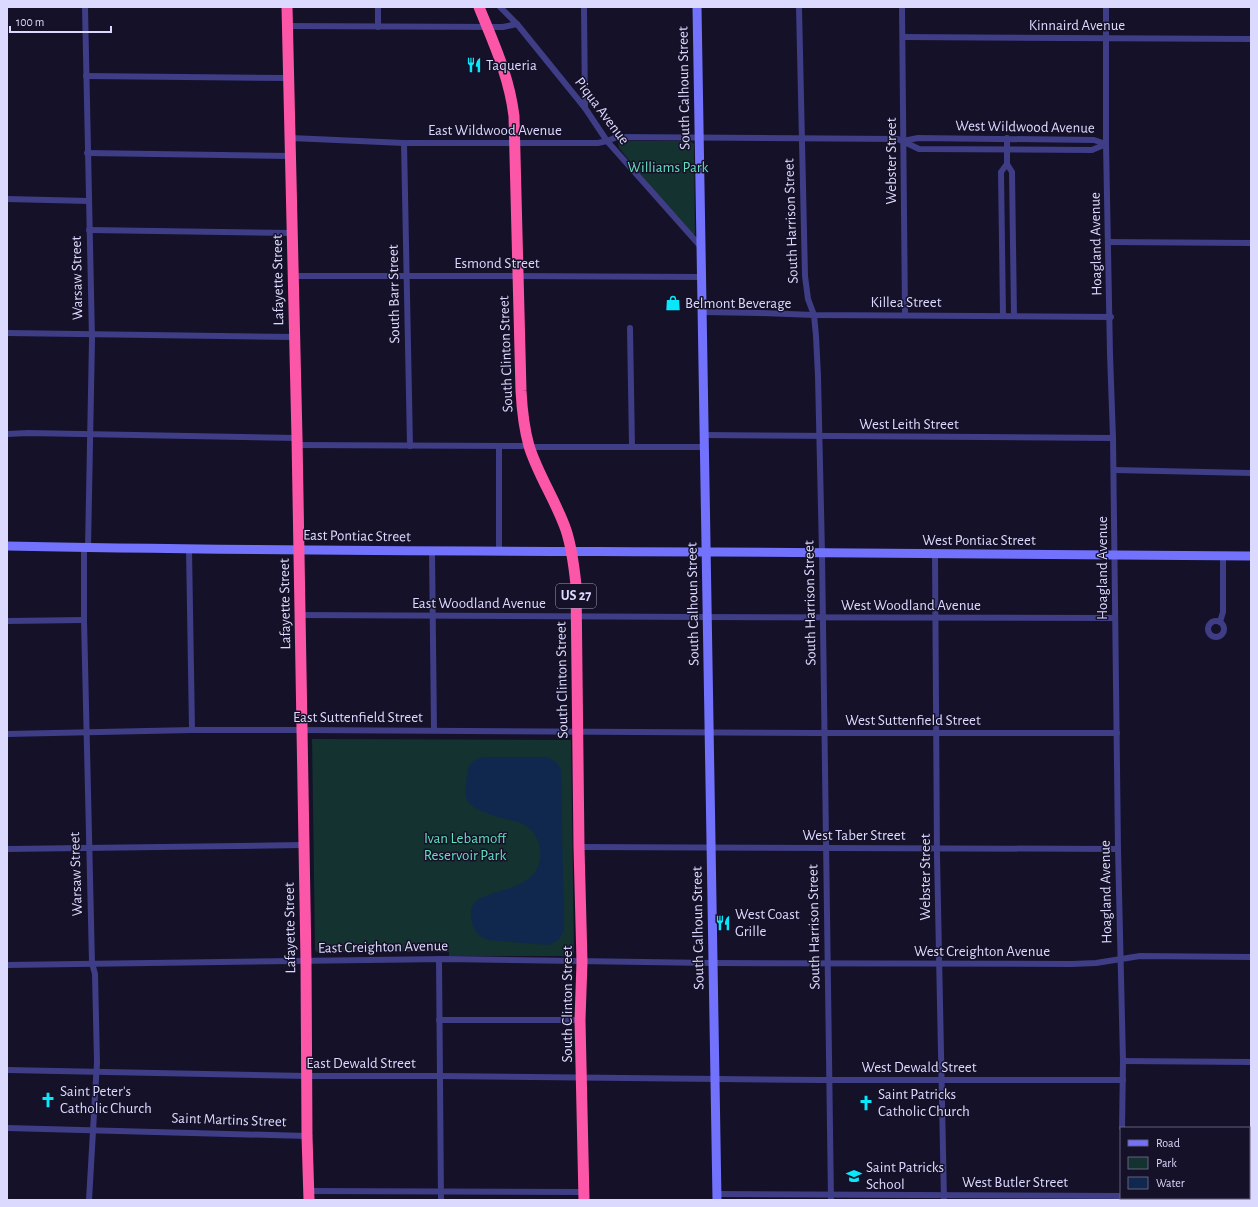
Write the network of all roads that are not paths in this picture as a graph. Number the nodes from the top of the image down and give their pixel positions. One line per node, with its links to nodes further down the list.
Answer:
1 (85, 7): 18 (street, Warsaw Street)
2 (287, 7): 12 (highway, Lafayette Street)
3 (378, 7): 13 (street)
4 (479, 7): 14 (highway, South Clinton Street / US 27)
5 (500, 7): 11 (street, Piqua Avenue)
6 (584, 7): 20 (street)
7 (697, 7): 21 (street, South Calhoun Street)
8 (800, 7): 22 (street, South Harrison Street)
9 (902, 7): 15 (street, Webster Street)
10 (1106, 7): 16 (street, Hoagland Avenue)
11 (517, 24): 14 (street); 20 (street, Piqua Avenue)
12 (288, 26): 13 (street); 19 (highway, Lafayette Street)
13 (378, 26): 14 (street)
14 (487, 27): 28 (highway, South Clinton Street / US 27)
15 (903, 37): 16 (street, Kinnaird Avenue); 26 (street, Webster Street)
16 (1107, 38): 17 (street, Kinnaird Avenue); 29 (street, Hoagland Avenue)
17 (1251, 39)
18 (86, 76): 19 (street); 31 (street, Warsaw Street)
19 (289, 78): 23 (highway, Lafayette Street)
20 (585, 108): 25 (street, Piqua Avenue)
21 (699, 137): 22 (street, West Wildwood Avenue); 25 (street, East Wildwood Avenue); 44 (street, South Calhoun Street)
22 (801, 137): 26 (street, West Wildwood Avenue); 50 (street, South Harrison Street)
23 (291, 138): 27 (street, East Wildwood Avenue); 32 (highway, Lafayette Street)
24 (1007, 138): 26 (street, West Wildwood Avenue); 29 (street, West Wildwood Avenue); 30 (street)
25 (607, 141): 28 (street, East Wildwood Avenue); 44 (street, Piqua Avenue)
26 (903, 141): 30 (street, West Wildwood Avenue); 51 (street, Webster Street)
27 (404, 142): 28 (street, East Wildwood Avenue); 46 (street, South Barr Street)
28 (516, 143): 47 (highway, South Clinton Street / US 27)
29 (1106, 144): 30 (street, West Wildwood Avenue); 42 (street, Hoagland Avenue)
30 (1007, 150): 33 (street)
31 (88, 153): 32 (street); 35 (street, Warsaw Street)
32 (291, 156): 39 (highway, Lafayette Street)
33 (1007, 164): 36 (street); 37 (street)
34 (7, 199): 35 (street)
35 (89, 201): 38 (street, Warsaw Street)
36 (1001, 224): 37 (street); 40 (street)
37 (1012, 224): 41 (street)
38 (89, 230): 39 (street); 57 (street, Warsaw Street)
39 (292, 233): 45 (highway, Lafayette Street)
40 (1002, 242): 41 (street); 52 (street)
41 (1013, 242): 53 (street)
42 (1108, 242): 43 (street); 54 (street, Hoagland Avenue)
43 (1251, 243)
44 (701, 247): 48 (street, South Calhoun Street)
45 (294, 276): 46 (street, Esmond Street); 58 (highway, Lafayette Street)
46 (407, 276): 47 (street, Esmond Street); 65 (street, South Barr Street)
47 (518, 276): 48 (street, Esmond Street); 67 (highway, South Clinton Street / US 27)
48 (701, 277): 49 (street, South Calhoun Street)
49 (702, 312): 50 (street, Killea Street); 61 (street, South Calhoun Street)
50 (814, 315): 51 (street, Killea Street); 62 (street, South Harrison Street)
51 (905, 315): 52 (street, Killea Street)
52 (1003, 315): 53 (street, Killea Street)
53 (1014, 316): 54 (street, Killea Street)
54 (1111, 317): 63 (street, Hoagland Avenue)
55 (630, 328): 68 (street)
56 (7, 333): 57 (street)
57 (92, 334): 58 (street); 60 (street, Warsaw Street)
58 (294, 337): 64 (highway, Lafayette Street)
59 (7, 434): 60 (street)
60 (90, 434): 64 (street); 73 (street, Warsaw Street)
61 (704, 436): 62 (street, West Leith Street); 69 (street, South Calhoun Street)
62 (819, 436): 63 (street, West Leith Street); 80 (street, South Harrison Street)
63 (1113, 438): 70 (street, Hoagland Avenue)
64 (297, 442): 65 (street); 75 (highway, Lafayette Street)
65 (410, 446): 66 (street)
66 (499, 446): 67 (street); 78 (street)
67 (526, 446): 68 (street); 77 (highway, South Clinton Street / US 27)
68 (632, 447): 69 (street)
69 (704, 447): 79 (street, South Calhoun Street)
70 (1114, 470): 71 (street); 82 (street, Hoagland Avenue)
71 (1251, 472)
72 (7, 546): 73 (street, East Pontiac Street)
73 (86, 548): 74 (street, East Pontiac Street); 92 (street, Warsaw Street)
74 (189, 548): 75 (street, East Pontiac Street); 95 (street)
75 (299, 550): 76 (street, East Pontiac Street); 85 (highway, Lafayette Street)
76 (432, 551): 78 (street, East Pontiac Street); 86 (street)
77 (572, 551): 78 (street, East Pontiac Street); 79 (street, East Pontiac Street); 87 (highway, South Clinton Street / US 27)
78 (499, 552)
79 (706, 552): 80 (street, West Pontiac Street); 88 (street, South Calhoun Street)
80 (822, 553): 81 (street, West Pontiac Street); 90 (street, South Harrison Street)
81 (935, 554): 82 (street, West Pontiac Street); 89 (street, Webster Street)
82 (1115, 555): 83 (street, West Pontiac Street); 91 (street, Hoagland Avenue)
83 (1223, 556): 84 (street, West Pontiac Street); 94 (street)
84 (1251, 556)
85 (299, 615): 86 (street, East Woodland Avenue); 96 (highway, Lafayette Street)
86 (433, 616): 87 (street, East Woodland Avenue); 97 (street)
87 (576, 617): 88 (street, East Woodland Avenue); 98 (highway, South Clinton Street / US 27)
88 (707, 617): 90 (street, West Woodland Avenue); 99 (street, South Calhoun Street)
89 (935, 617): 90 (street, West Woodland Avenue); 91 (street, West Woodland Avenue); 100 (street, Webster Street)
90 (822, 618): 102 (street, South Harrison Street)
91 (1115, 618): 103 (street, Hoagland Avenue)
92 (84, 620): 93 (street); 101 (street, Warsaw Street)
93 (7, 621)
94 (1220, 622)
95 (192, 730): 96 (street, East Suttenfield Street); 101 (street, East Suttenfield Street)
96 (302, 730): 97 (street, East Suttenfield Street); 105 (highway, Lafayette Street)
97 (434, 730): 98 (street, East Suttenfield Street)
98 (578, 731): 99 (street, East Suttenfield Street); 106 (highway, South Clinton Street / US 27)
99 (709, 732): 102 (street, West Suttenfield Street); 107 (street, South Calhoun Street)
100 (937, 732): 102 (street, West Suttenfield Street); 103 (street, West Suttenfield Street); 110 (street, Webster Street)
101 (86, 733): 104 (street, East Suttenfield Street); 108 (street, Warsaw Street)
102 (824, 733): 109 (street, South Harrison Street)
103 (1117, 733): 112 (street, Hoagland Avenue)
104 (7, 734)
105 (304, 844): 108 (street); 116 (highway, Lafayette Street)
106 (579, 847): 107 (street, West Taber Street); 117 (highway, South Clinton Street / US 27)
107 (710, 847): 109 (street, West Taber Street); 119 (street, South Calhoun Street)
108 (88, 848): 111 (street); 118 (street, Warsaw Street)
109 (826, 848): 110 (street, West Taber Street); 120 (street, South Harrison Street)
110 (938, 848): 112 (street, West Taber Street); 121 (street, Webster Street)
111 (7, 849)
112 (1118, 849): 115 (street, Hoagland Avenue)
113 (1251, 957): 115 (street, West Creighton Avenue)
114 (439, 959): 116 (street, East Creighton Avenue); 117 (street, East Creighton Avenue); 123 (street)
115 (1120, 960): 121 (street, West Creighton Avenue); 125 (street, Hoagland Avenue)
116 (306, 962): 118 (street, East Creighton Avenue); 129 (highway, Lafayette Street)
117 (582, 962): 119 (street, East Creighton Avenue); 124 (highway, South Clinton Street / US 27)
118 (92, 963): 122 (street, East Creighton Avenue); 128 (street, Warsaw Street)
119 (712, 963): 120 (street, West Creighton Avenue); 132 (street, South Calhoun Street)
120 (828, 963): 121 (street, West Creighton Avenue); 133 (street, South Harrison Street)
121 (939, 964): 134 (street, Webster Street)
122 (7, 965)
123 (439, 1020): 124 (street); 130 (street)
124 (580, 1020): 131 (highway, South Clinton Street / US 27)
125 (1123, 1061): 126 (street); 135 (street, Hoagland Avenue)
126 (1251, 1062)
127 (7, 1070): 128 (street, East Dewald Street)
128 (96, 1072): 129 (street, East Dewald Street); 138 (street, Warsaw Street)
129 (308, 1076): 130 (street, East Dewald Street); 139 (highway, Lafayette Street)
130 (440, 1076): 131 (street, East Dewald Street); 140 (street)
131 (582, 1078): 132 (street, East Dewald Street); 142 (highway, South Clinton Street / US 27)
132 (715, 1079): 133 (street, West Dewald Street); 143 (street, South Calhoun Street)
133 (829, 1080): 134 (street, West Dewald Street); 144 (street, South Harrison Street)
134 (941, 1080): 135 (street, West Dewald Street); 145 (street, Webster Street)
135 (1123, 1080): 136 (street, Hoagland Avenue)
136 (1122, 1127)
137 (7, 1128): 138 (street, Saint Martins Street)
138 (93, 1130): 139 (street, Saint Martins Street); 147 (street, Warsaw Street)
139 (307, 1136): 141 (highway, Lafayette Street)
140 (441, 1192): 141 (street); 142 (street); 148 (street)
141 (309, 1196)
142 (584, 1196)
143 (717, 1197): 144 (street, West Butler Street)
144 (831, 1197): 145 (street, West Butler Street)
145 (944, 1197): 146 (street, West Butler Street)
146 (1120, 1198)
147 (89, 1200)
148 (441, 1200)

